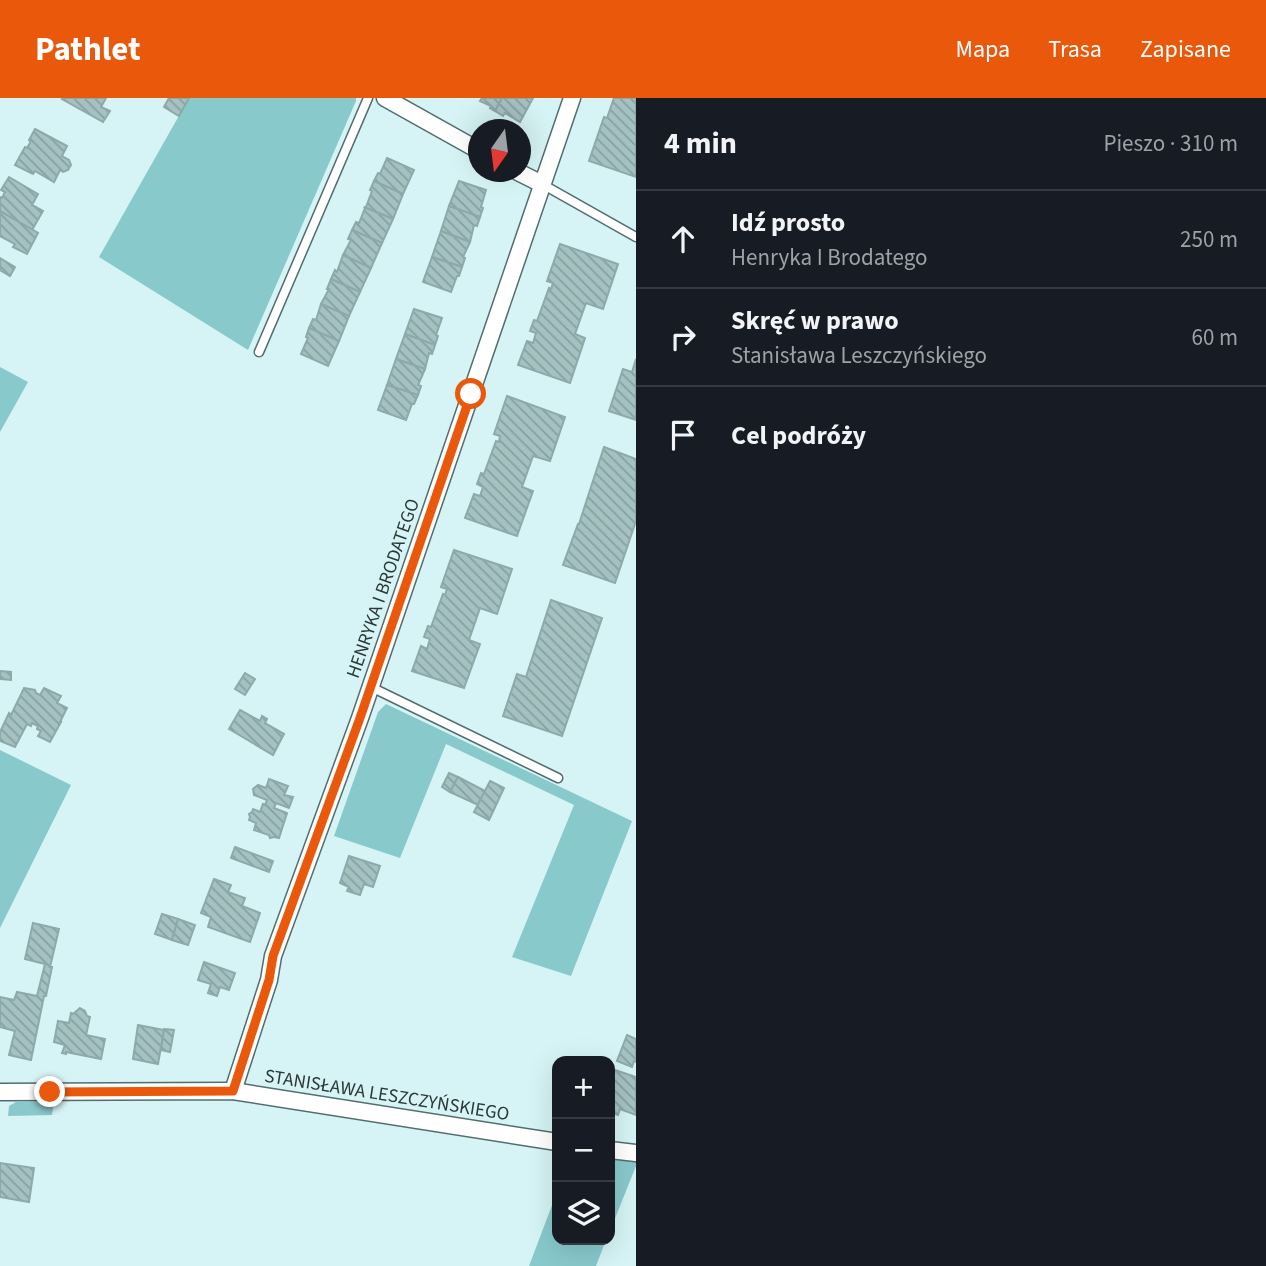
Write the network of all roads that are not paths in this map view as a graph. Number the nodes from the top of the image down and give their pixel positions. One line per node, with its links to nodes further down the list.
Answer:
1 (368, 98): 8 (lane)
2 (384, 98): 4 (street)
3 (572, 98): 6 (street, HENRYKA I BRODATEGO)
4 (468, 144)
5 (531, 178): 6 (street)
6 (542, 184): 7 (lane); 9 (street, HENRYKA I BRODATEGO)
7 (636, 237)
8 (259, 352)
9 (371, 687): 10 (lane); 11 (street, HENRYKA I BRODATEGO)
10 (558, 778)
11 (233, 1091): 12 (street, STANISŁAWA LESZCZYŃSKIEGO); 13 (street, STANISŁAWA LESZCZYŃSKIEGO)
12 (0, 1092)
13 (552, 1141)
14 (615, 1151): 15 (street)
15 (636, 1153)

